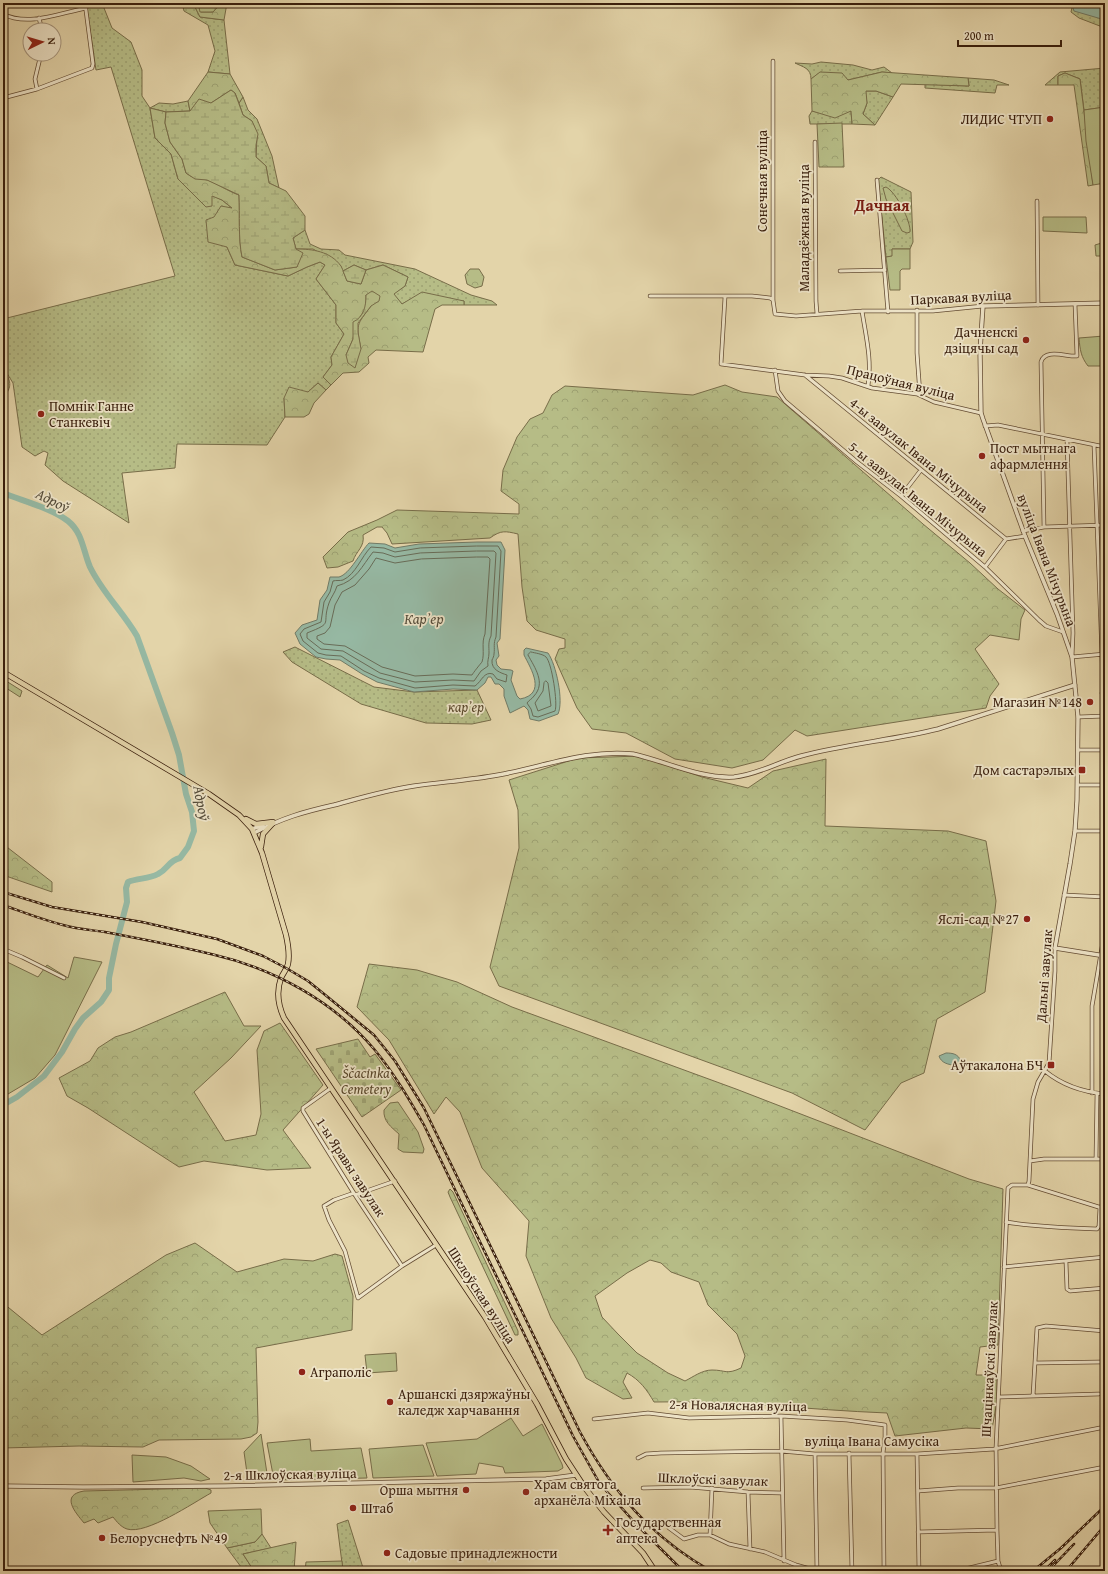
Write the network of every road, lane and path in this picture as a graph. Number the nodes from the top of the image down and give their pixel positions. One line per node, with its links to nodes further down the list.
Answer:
1 (6, 3): 4 (street)
2 (85, 3): 3 (street)
3 (86, 8): 6 (street); 10 (street)
4 (3, 11)
5 (3, 14): 6 (street)
6 (39, 18): 7 (street)
7 (40, 22)
8 (773, 61): 19 (street, Сонечная вуліца)
9 (39, 62): 10 (street)
10 (37, 89): 11 (street)
11 (3, 98)
12 (815, 142): 27 (street, Маладзёжная вуліца)
13 (877, 180): 15 (street)
14 (1037, 201): 22 (street)
15 (885, 270): 16 (street); 26 (street)
16 (840, 271)
17 (650, 296): 18 (street)
18 (725, 297): 19 (street); 28 (street, Працоўная вуліца)
19 (773, 300): 27 (street, Паркавая вуліца)
20 (1105, 303): 21 (street, Паркавая вуліца)
21 (1075, 304): 22 (street, Паркавая вуліца); 36 (street)
22 (1038, 305): 23 (street, Паркавая вуліца)
23 (983, 306): 24 (street, Паркавая вуліца); 34 (street, вуліца Івана Мічурына)
24 (917, 310): 26 (street, Паркавая вуліца); 33 (street)
25 (862, 311): 26 (street, Паркавая вуліца); 27 (street, Паркавая вуліца); 32 (street)
26 (888, 312)
27 (817, 314)
28 (775, 370): 29 (street, Працоўная вуліца); 41 (street, 5-ы завулак Івана Мічурына)
29 (805, 375): 30 (street, Працоўная вуліца); 31 (street, 4-ы завулак Івана Мічурына)
30 (814, 375): 31 (street); 32 (street, Працоўная вуліца)
31 (811, 381): 40 (street, 4-ы завулак Івана Мічурына)
32 (868, 386): 33 (street, Працоўная вуліца)
33 (920, 395): 34 (street, Працоўная вуліца)
34 (981, 413): 35 (street, вуліца Івана Мічурына)
35 (985, 426): 36 (street); 46 (street, вуліца Івана Мічурына)
36 (1042, 434): 37 (street); 45 (street)
37 (1067, 440): 38 (street); 44 (street)
38 (1094, 445): 39 (street); 42 (street)
39 (1105, 447)
40 (921, 470): 41 (street); 47 (street, 4-ы завулак Івана Мічурына)
41 (901, 496): 48 (street, 5-ы завулак Івана Мічурына)
42 (1096, 525): 43 (street); 44 (street); 50 (street)
43 (1105, 525)
44 (1070, 526): 45 (street); 51 (street)
45 (1044, 527): 46 (street)
46 (1024, 534): 47 (street); 49 (street, вуліца Івана Мічурына)
47 (1006, 539): 48 (street)
48 (984, 567): 49 (street, 5-ы завулак Івана Мічурына)
49 (1064, 632): 51 (street, вуліца Івана Мічурына)
50 (1104, 654): 51 (street); 54 (street)
51 (1072, 657): 53 (street, вуліца Івана Мічурына)
52 (3, 672): 61 (main road)
53 (1075, 685): 56 (street, вуліца Івана Мічурына); 62 (street)
54 (1102, 693)
55 (1105, 716): 56 (street)
56 (1078, 717): 57 (street, Дальні завулак)
57 (1078, 750): 58 (street); 59 (street, Дальні завулак)
58 (1105, 750)
59 (1078, 785): 60 (street); 65 (street, Дальні завулак)
60 (1105, 785)
61 (239, 815): 62 (main road); 64 (main road)
62 (270, 823): 64 (street); 66 (main road)
63 (1105, 830): 65 (street)
64 (253, 831): 66 (main road, Шклоўская вуліца)
65 (1075, 831): 67 (street, Дальні завулак)
66 (262, 853): 76 (main road, Шклоўская вуліца)
67 (1064, 894): 68 (street); 70 (street, Дальні завулак)
68 (1105, 897)
69 (1105, 930): 72 (street)
70 (1055, 948): 72 (street); 75 (street, Дальні завулак)
71 (3, 949): 74 (street)
72 (1100, 955): 73 (street); 77 (street)
73 (1105, 956)
74 (64, 978)
75 (1045, 1071): 77 (street); 82 (street, Дальні завулак)
76 (331, 1088): 83 (main road, Шклоўская вуліца); 85 (street, 1-ы Яравы завулак)
77 (1092, 1092): 78 (street)
78 (1097, 1094): 79 (street); 80 (street)
79 (1105, 1094)
80 (1096, 1158): 81 (street); 82 (street)
81 (1105, 1159)
82 (1030, 1161): 84 (street, Дальні завулак)
83 (395, 1181): 85 (street); 89 (main road, Шклоўская вуліца)
84 (1028, 1185): 86 (street); 88 (street, Шчацінкаўскі завулак)
85 (355, 1194): 92 (street, 1-ы Яравы завулак); 92 (street)
86 (1100, 1207): 87 (street); 88 (street)
87 (1105, 1209)
88 (1006, 1222): 93 (street, Шчацінкаўскі завулак)
89 (436, 1245): 92 (street); 112 (main road, Шклоўская вуліца)
90 (1105, 1257): 91 (street)
91 (1066, 1262): 93 (street); 94 (street)
92 (402, 1266)
93 (1004, 1267): 100 (street, Шчацінкаўскі завулак)
94 (1105, 1288)
95 (1105, 1331): 97 (street)
96 (1100, 1362): 97 (street)
97 (1035, 1363): 99 (street)
98 (1099, 1394): 99 (street)
99 (1033, 1396): 100 (street)
100 (999, 1397): 104 (street, Шчацінкаўскі завулак)
101 (781, 1416): 102 (street, 2-я Новалясная вуліца); 105 (street); 107 (street, 2-я Новалясная вуліца)
102 (594, 1419)
103 (1105, 1427): 104 (street, вуліца Івана Самусіка)
104 (996, 1448): 109 (street, вуліца Івана Самусіка); 116 (street, Шчацінкаўскі завулак)
105 (781, 1451): 108 (street, вуліца Івана Самусіка); 110 (street, вуліца Івана Самусіка); 119 (street)
106 (849, 1453): 107 (street, вуліца Івана Самусіка); 108 (street, вуліца Івана Самусіка); 129 (street)
107 (882, 1453): 109 (street, вуліца Івана Самусіка); 130 (street)
108 (815, 1454): 128 (street)
109 (917, 1454): 117 (street)
110 (638, 1458)
111 (1105, 1467): 116 (street)
112 (576, 1475): 113 (street, 2-я Шклоўская вуліца); 127 (main road, Шклоўская вуліца)
113 (3, 1486)
114 (643, 1488): 115 (street, Шклоўскі завулак)
115 (712, 1488): 118 (street, Шклоўскі завулак); 123 (street)
116 (996, 1488): 117 (street); 121 (street, Шчацінкаўскі завулак)
117 (918, 1491): 122 (street)
118 (748, 1492): 119 (street, Шклоўскі завулак); 124 (street)
119 (782, 1493): 125 (street)
120 (670, 1528): 123 (street)
121 (997, 1530): 122 (street); 126 (street, Шчацінкаўскі завулак)
122 (918, 1532): 131 (street)
123 (710, 1536): 124 (street)
124 (750, 1549): 125 (street)
125 (784, 1561): 128 (street)
126 (998, 1561): 132 (street); 133 (street, Шчацінкаўскі завулак)
127 (655, 1571)
128 (817, 1571)
129 (852, 1571)
130 (884, 1571)
131 (919, 1571)
132 (957, 1571)
133 (1001, 1571)

